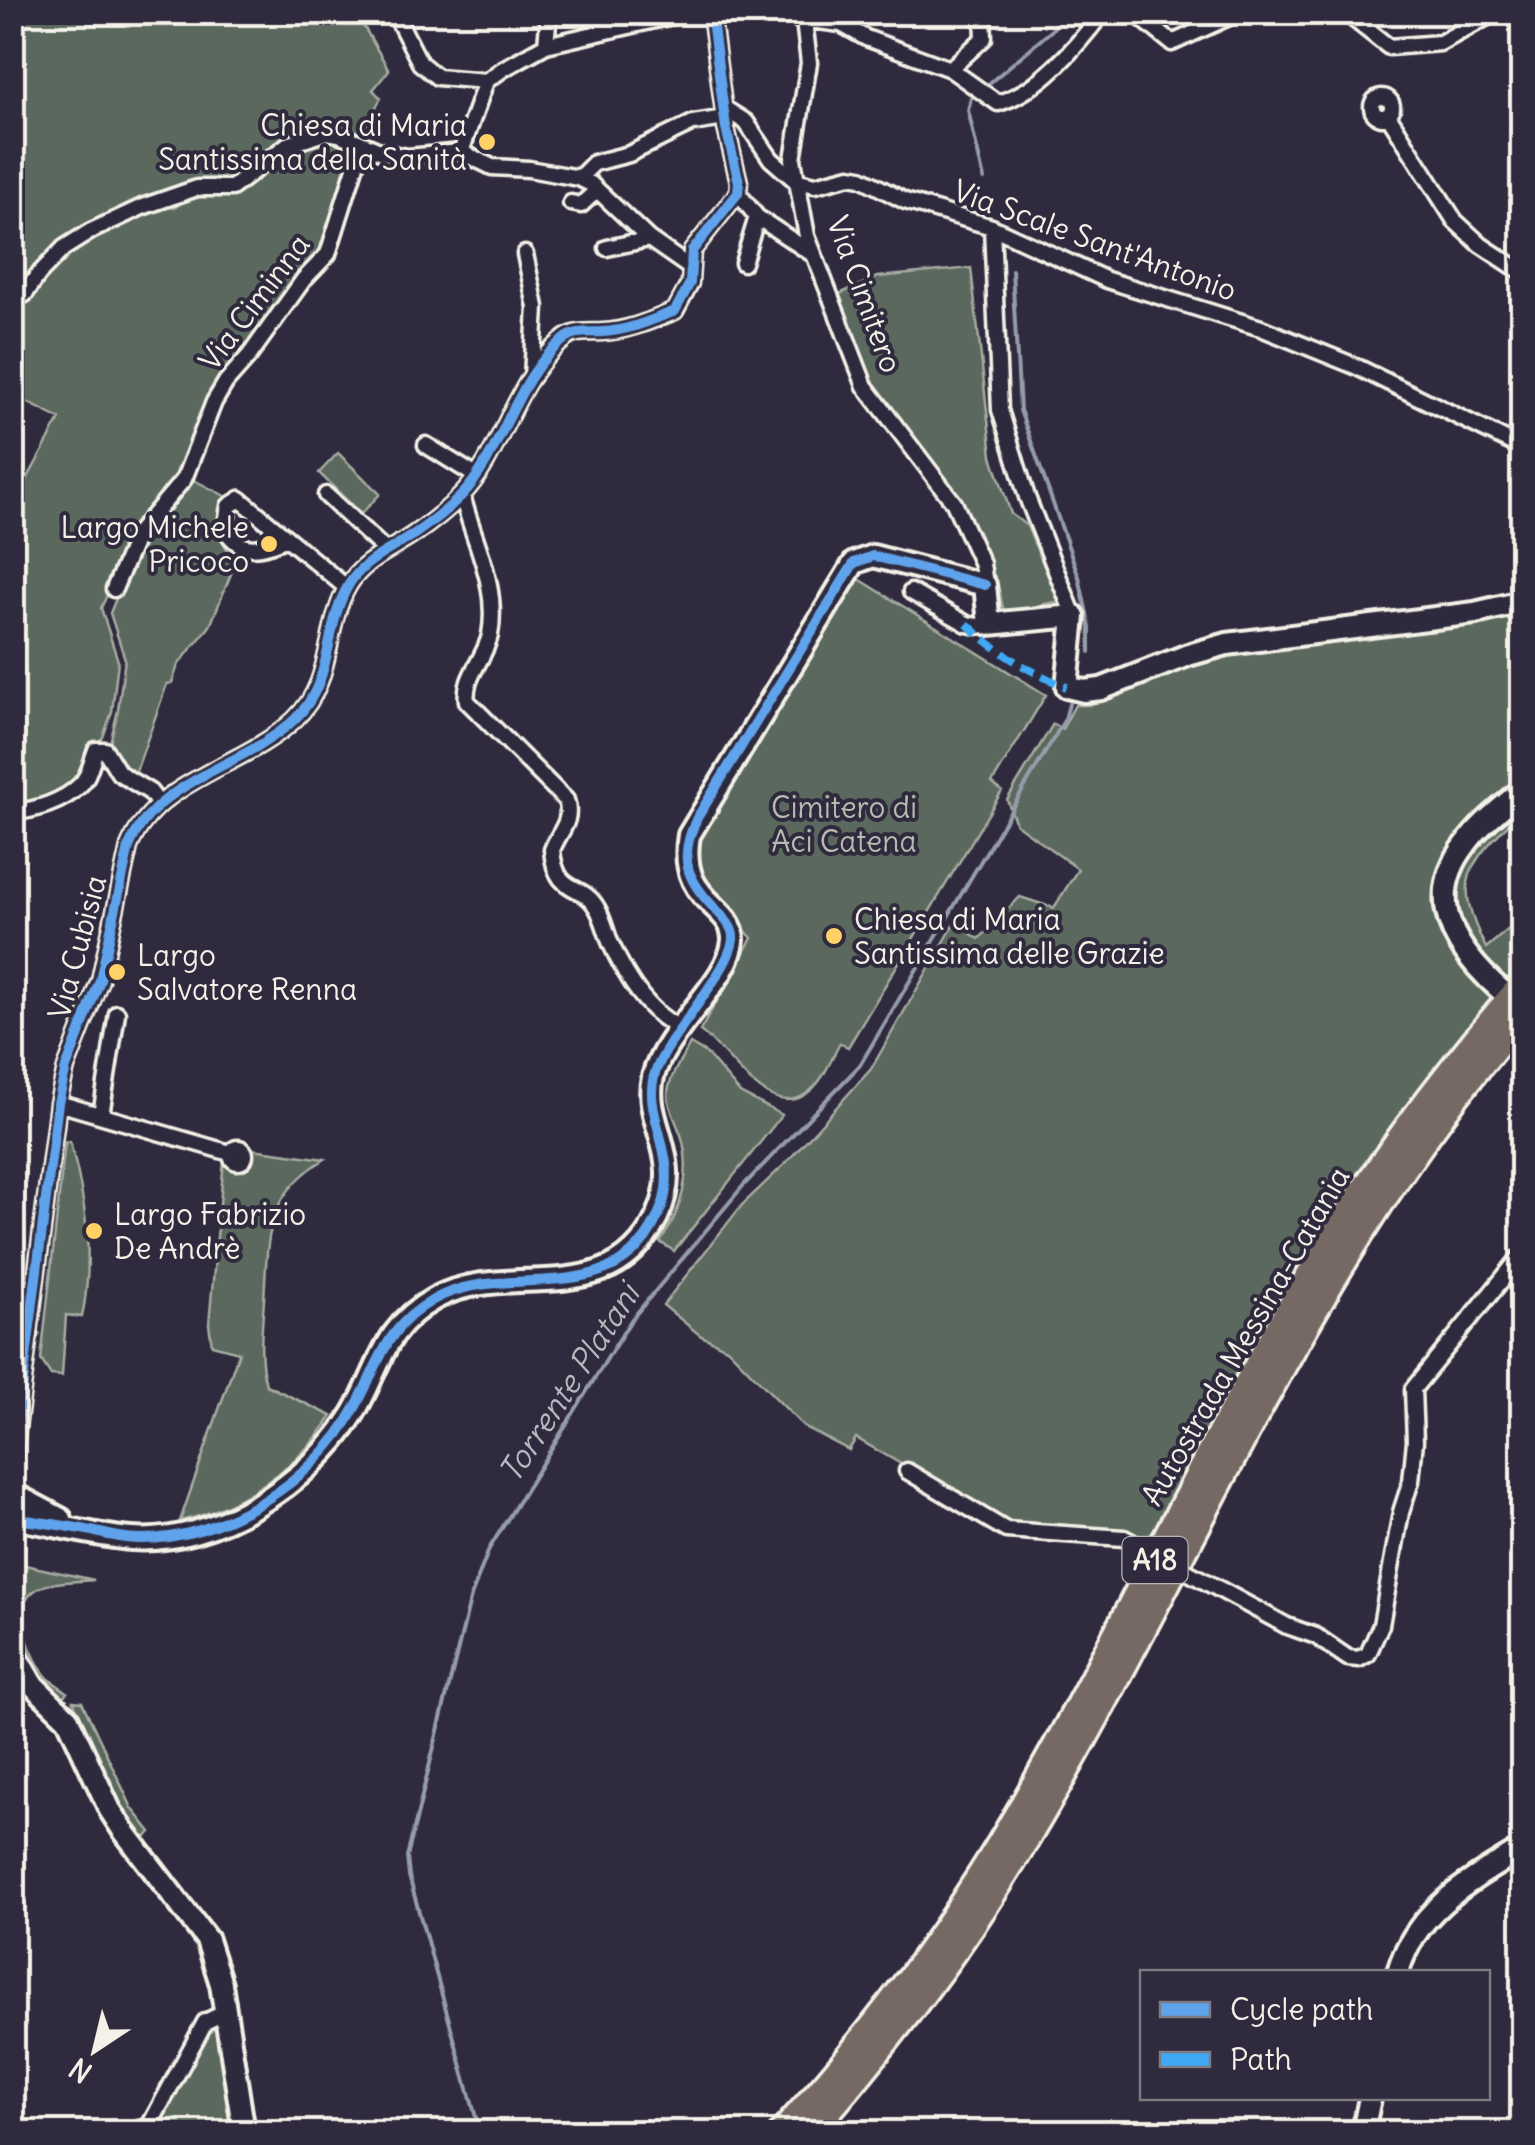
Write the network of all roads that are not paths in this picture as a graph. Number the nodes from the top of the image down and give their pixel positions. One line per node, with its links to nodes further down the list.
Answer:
1 (394, 12): 15 (street)
2 (549, 12): 13 (street)
3 (690, 12): 13 (street)
4 (710, 12): 16 (street)
5 (750, 12): 12 (street)
6 (984, 12): 14 (street)
7 (1103, 12): 14 (street)
8 (1134, 12): 9 (street)
9 (1240, 12)
10 (1345, 12): 11 (street)
11 (1496, 12)
12 (803, 16): 14 (street); 21 (street, Via Cimitero)
13 (546, 46): 15 (street)
14 (950, 70)
15 (486, 81): 19 (street)
16 (724, 113): 20 (street); 21 (street); 23 (street)
17 (1388, 116): 33 (street)
18 (366, 146): 19 (street); 34 (street); 45 (street, Via Ciminna)
19 (461, 152): 20 (street)
20 (579, 178): 22 (street)
21 (795, 180): 26 (street, Via Scale Sant'Antonio); 30 (street, Via Cimitero)
22 (597, 190): 24 (street); 27 (street)
23 (738, 193): 25 (street); 32 (street)
24 (571, 203)
25 (757, 217): 30 (street); 31 (street)
26 (992, 227): 37 (street, Via Scale Sant'Antonio); 48 (street)
27 (649, 239): 28 (street); 32 (street)
28 (607, 248)
29 (526, 254): 35 (street)
30 (815, 256): 43 (street, Via Cimitero)
31 (743, 263)
32 (690, 268): 35 (street)
33 (1522, 272)
34 (12, 301)
35 (532, 378): 38 (street)
36 (426, 445): 38 (street)
37 (1522, 448)
38 (476, 476): 40 (street)
39 (326, 495): 42 (street)
40 (462, 495): 42 (street); 56 (street)
41 (287, 538): 44 (street)
42 (386, 552): 44 (street)
43 (985, 584): 49 (street, Via Cimitero); 56 (street)
44 (346, 588): 51 (street)
45 (114, 589)
46 (911, 592): 49 (street)
47 (1522, 602): 48 (street)
48 (1074, 616): 49 (street)
49 (989, 624)
50 (1522, 790): 53 (street)
51 (160, 804): 52 (street); 57 (street, Via Cubisia)
52 (12, 812)
53 (1512, 988): 75 (highway, Autostrada Messina-Catania / A18)
54 (117, 1013): 58 (street)
55 (1522, 1014): 76 (highway, Autostrada Messina-Catania / A18)
56 (678, 1027): 67 (street)
57 (58, 1103): 58 (street); 62 (street, Via Cubisia)
58 (101, 1115): 59 (street)
59 (230, 1152)
60 (1522, 1255): 64 (street, bridge)
61 (12, 1324): 62 (street)
62 (30, 1334): 63 (street, Via Cubisia)
63 (12, 1469)
64 (907, 1471)
65 (12, 1493): 67 (street)
66 (12, 1518): 67 (street)
67 (86, 1530)
68 (15, 1664): 71 (street)
69 (1522, 1849): 70 (street)
70 (1399, 1970)
71 (226, 2012): 73 (street); 74 (street)
72 (1370, 2100): 77 (street)
73 (146, 2132)
74 (244, 2132)
75 (782, 2132)
76 (810, 2132)
77 (1363, 2132)

